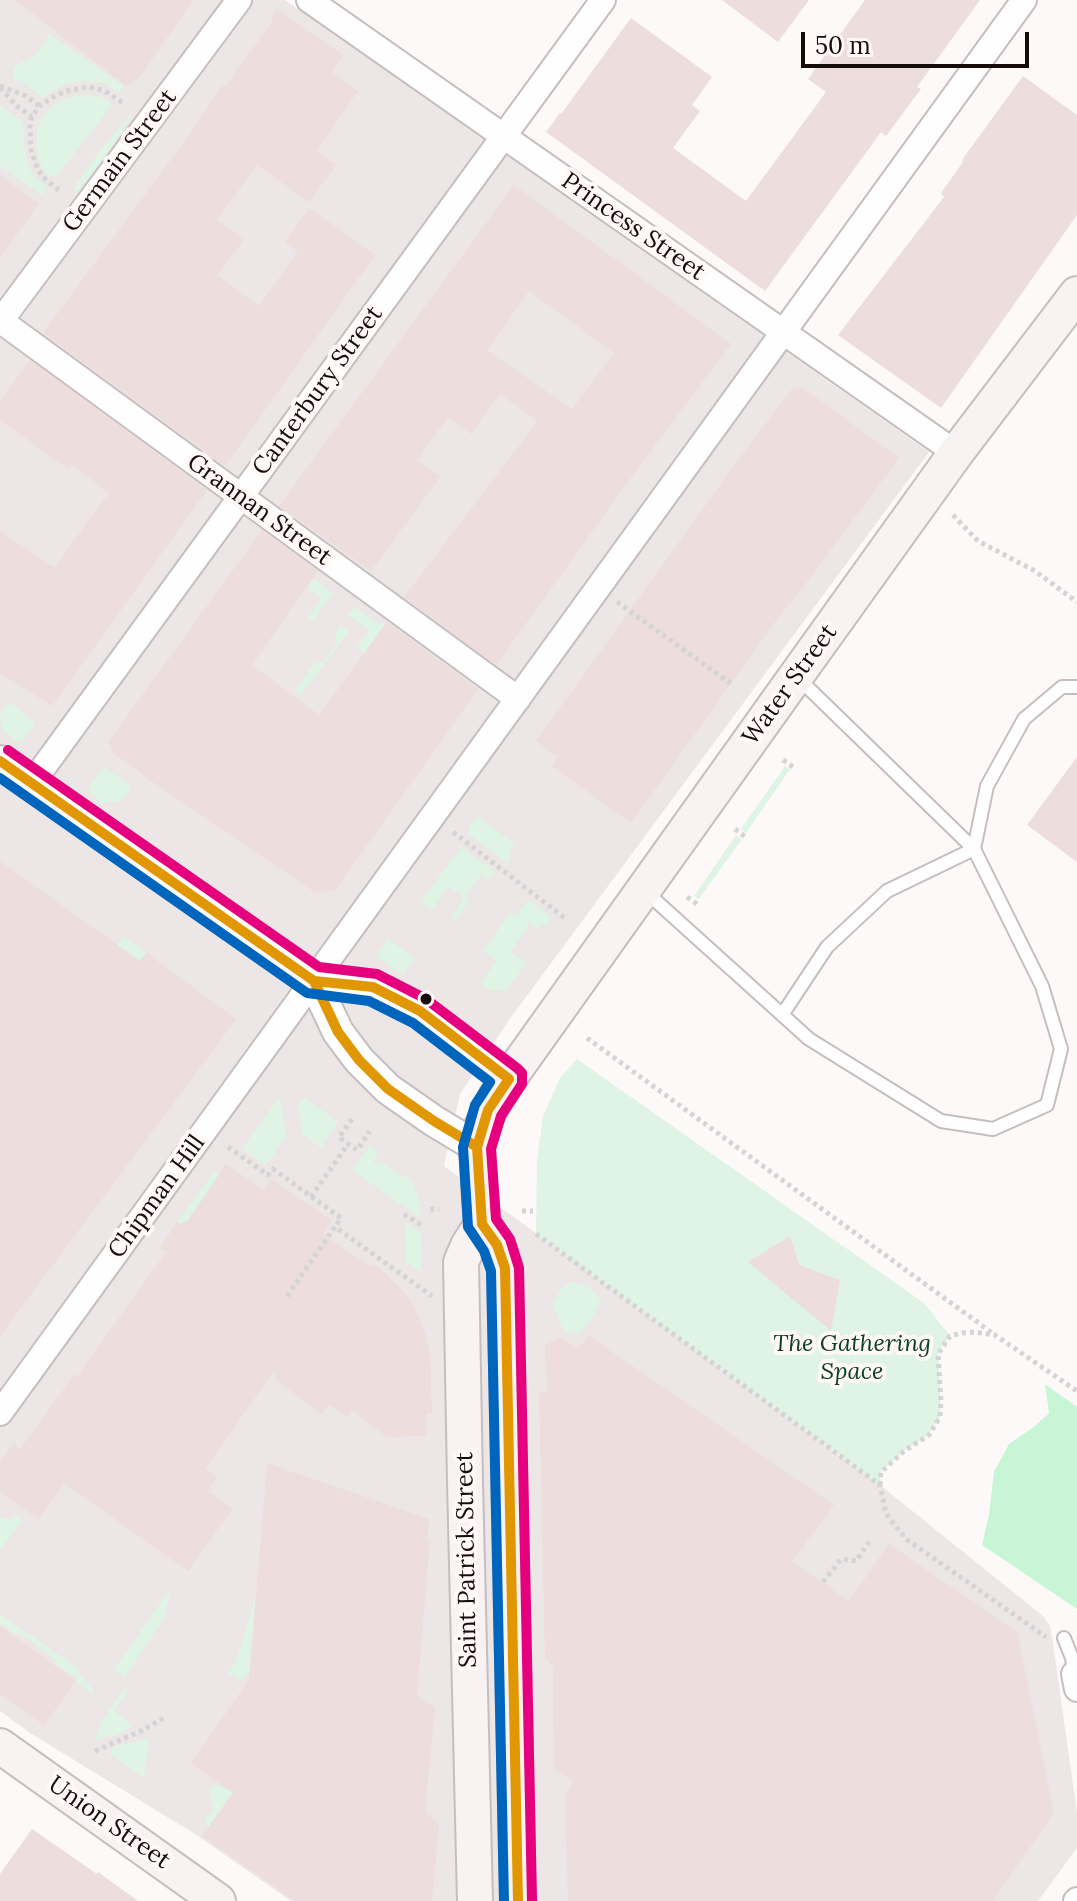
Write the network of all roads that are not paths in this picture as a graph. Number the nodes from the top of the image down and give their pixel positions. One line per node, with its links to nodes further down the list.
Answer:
1 (239, 0): 7 (street, Germain Street)
2 (309, 0): 5 (street, Princess Street)
3 (603, 0): 5 (street, Canterbury Street)
4 (1024, 0): 8 (street, Chipman Hill)
5 (503, 137): 8 (street, Princess Street); 10 (street, Canterbury Street)
6 (1077, 294): 9 (main road, Water Street)
7 (0, 321): 10 (street, Grannan Street)
8 (783, 332): 9 (street, Princess Street); 13 (street, Chipman Hill)
9 (956, 453): 11 (main road, Water Street)
10 (241, 497): 13 (street, Grannan Street); 15 (street, Canterbury Street)
11 (796, 676): 16 (lane); 17 (main road, Water Street)
12 (1077, 687): 16 (lane)
13 (518, 699): 18 (street, Chipman Hill)
14 (0, 761): 15 (street)
15 (32, 783): 18 (street)
16 (974, 849): 19 (lane); 19 (lane)
17 (644, 890): 19 (lane); 20 (main road, Water Street)
18 (314, 981): 20 (street); 21 (street); 23 (street, Chipman Hill)
19 (782, 1015)
20 (509, 1079): 21 (main road, Water Street)
21 (477, 1147): 22 (main road, Saint Patrick Street)
22 (482, 1224): 28 (main road, Saint Patrick Street); 29 (main road, Saint Patrick Street)
23 (0, 1413)
24 (1064, 1638): 25 (lane)
25 (1076, 1682)
26 (0, 1746): 27 (main road, Union Street)
27 (218, 1901)
28 (475, 1901)
29 (518, 1901)

